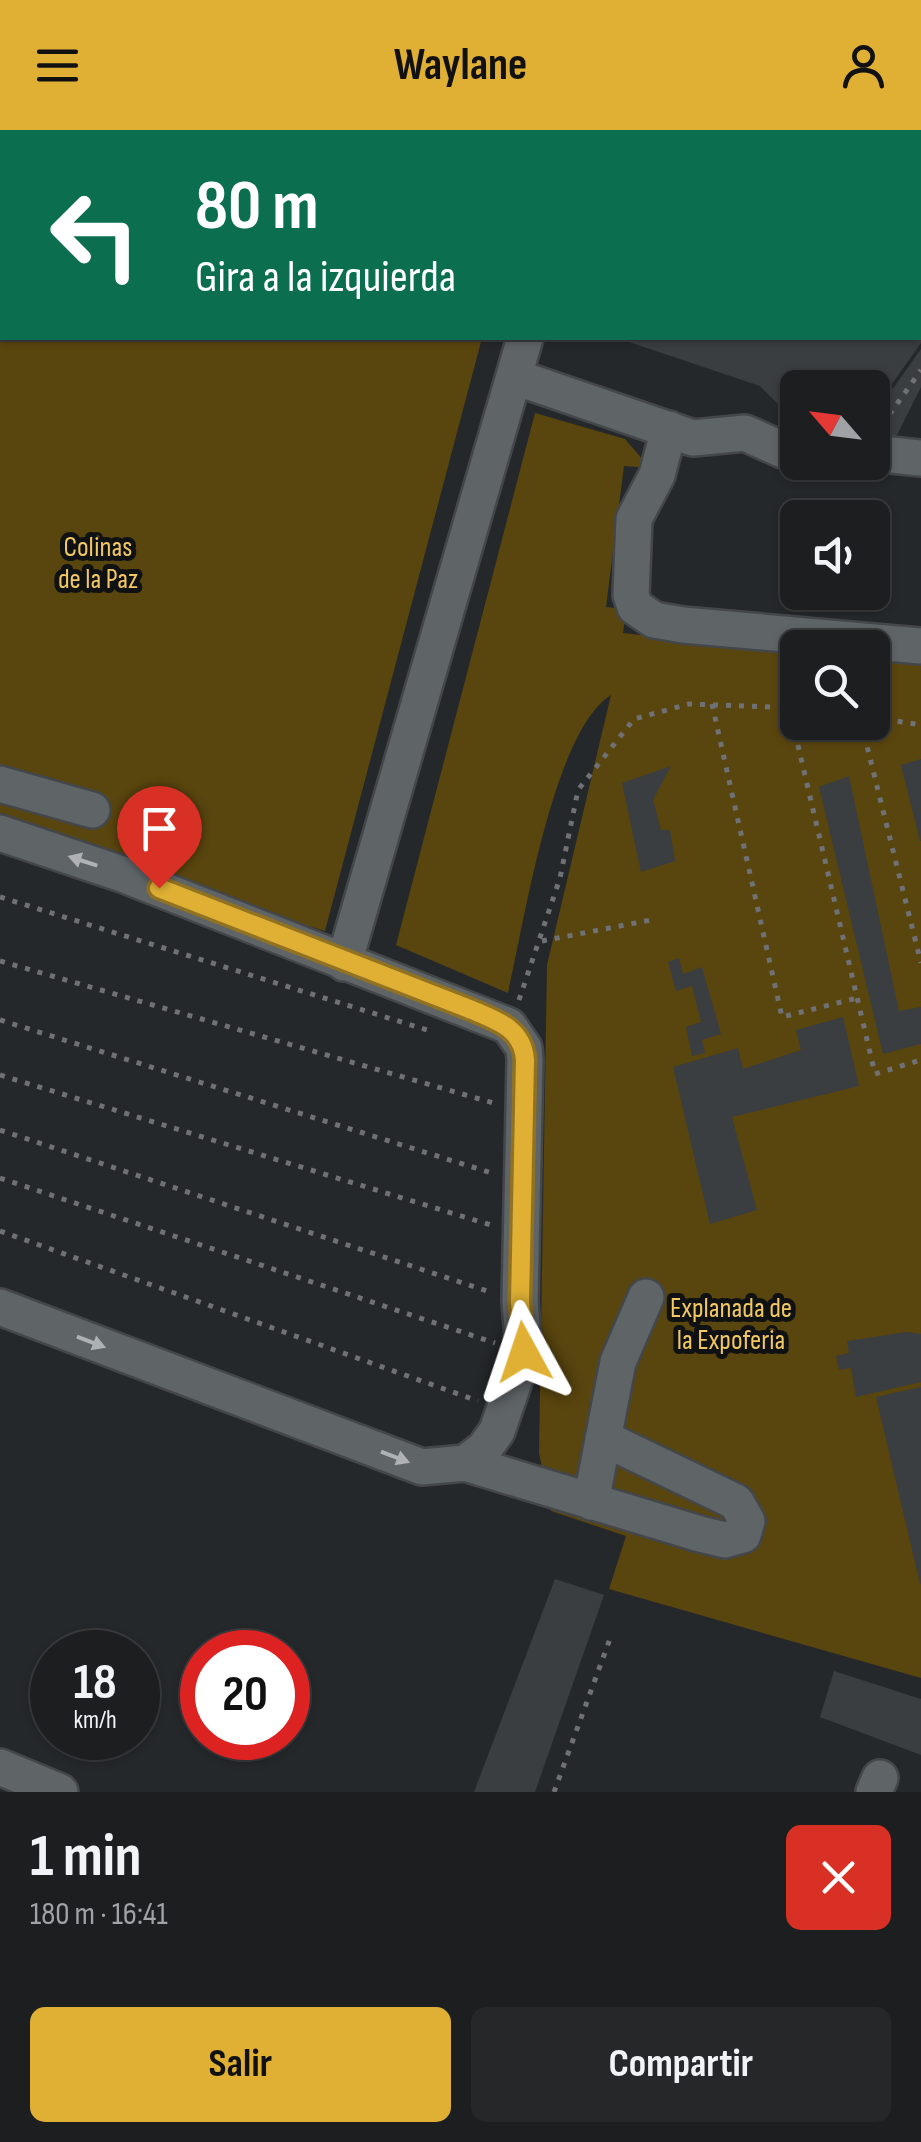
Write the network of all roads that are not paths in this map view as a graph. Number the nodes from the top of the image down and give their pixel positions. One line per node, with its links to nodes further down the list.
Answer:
1 (525, 340): 2 (street)
2 (515, 377): 3 (street); 11 (street)
3 (669, 429): 5 (street); 7 (street)
4 (890, 448): 6 (street)
5 (780, 449)
6 (921, 458)
7 (921, 646)
8 (0, 784): 9 (street)
9 (92, 810)
10 (0, 833): 11 (street, one-way to 10)
11 (344, 963): 15 (street)
12 (646, 1296): 14 (street)
13 (0, 1308): 15 (street, one-way to 15)
14 (603, 1438): 16 (street); 16 (street)
15 (465, 1463): 16 (street)
16 (591, 1502)
17 (0, 1767): 18 (street)
18 (60, 1792)

